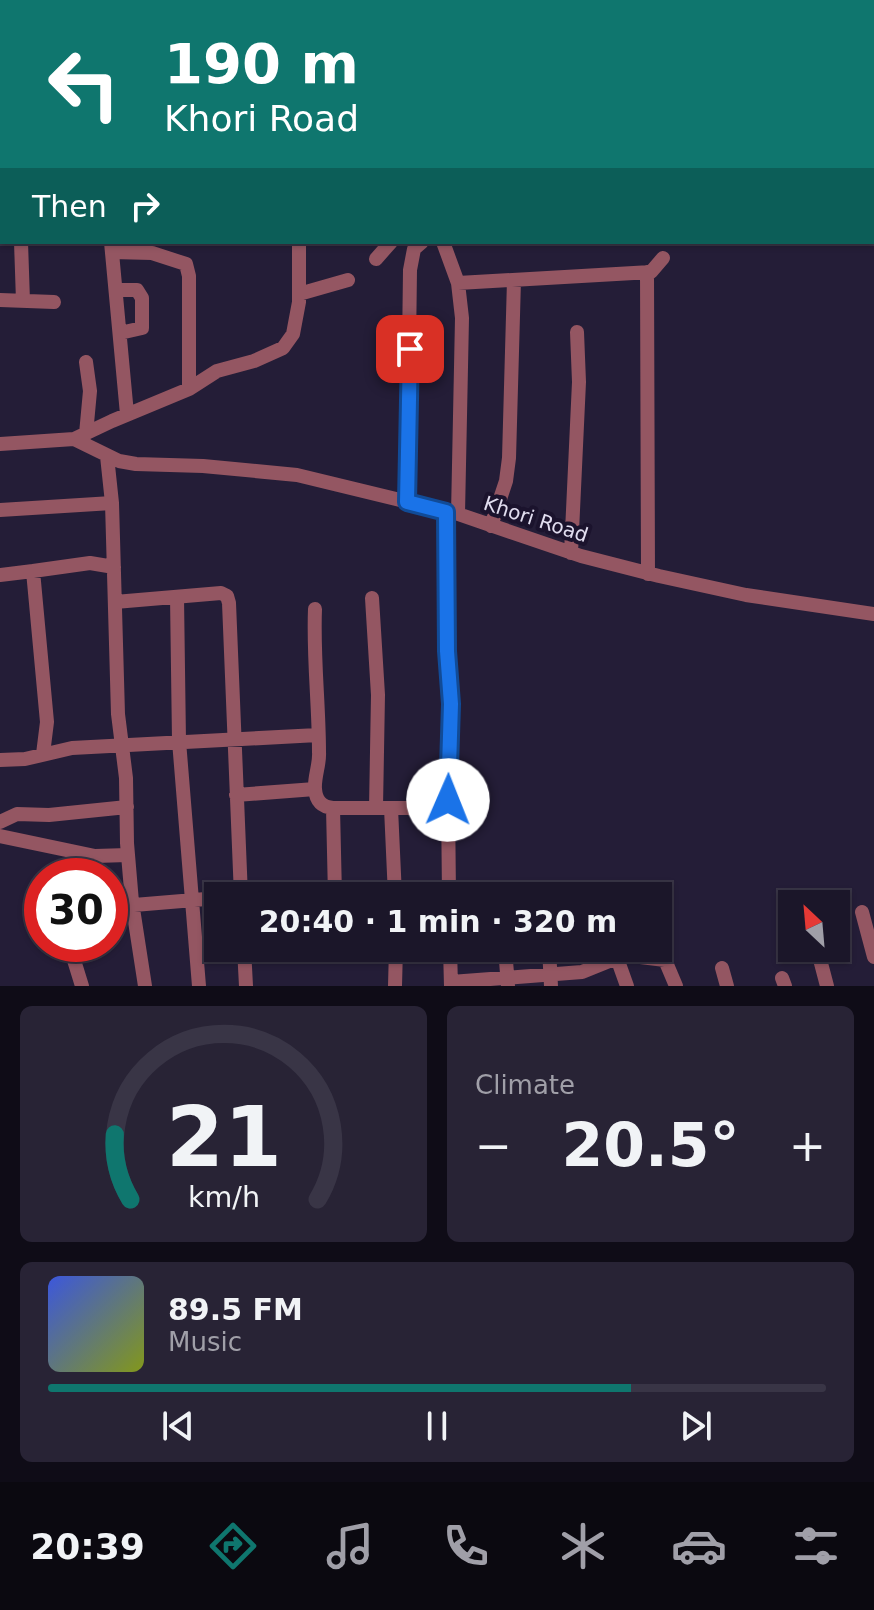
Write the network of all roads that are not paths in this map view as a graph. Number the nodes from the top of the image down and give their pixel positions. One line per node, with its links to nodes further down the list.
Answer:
1 (21, 244): 16 (street)
2 (299, 244): 14 (street)
3 (389, 244): 8 (street)
4 (420, 244): 26 (street)
5 (444, 244): 12 (street)
6 (112, 247): 13 (street); 21 (street)
7 (663, 258): 9 (street)
8 (376, 259)
9 (647, 272): 11 (street); 34 (street)
10 (348, 280): 14 (street)
11 (514, 280): 12 (street); 30 (street)
12 (458, 283): 29 (street)
13 (116, 290): 19 (street); 19 (street)
14 (299, 294): 21 (street)
15 (0, 300): 16 (street)
16 (23, 301): 17 (street)
17 (54, 302)
18 (577, 332): 31 (street)
19 (120, 333): 22 (street)
20 (86, 362): 23 (street)
21 (189, 389): 22 (street)
22 (127, 414): 23 (street)
23 (80, 436): 24 (street); 25 (street, Khori Road)
24 (0, 444)
25 (107, 456): 26 (street, Khori Road); 27 (street)
26 (407, 502): 29 (street, Khori Road)
27 (112, 503): 28 (street); 32 (street)
28 (0, 510)
29 (452, 513): 30 (street, Khori Road); 52 (street)
30 (491, 526): 31 (street, Khori Road)
31 (571, 553): 34 (street, Khori Road)
32 (114, 567): 33 (street); 38 (street)
33 (33, 571): 35 (street); 45 (street)
34 (648, 574): 40 (street, Khori Road)
35 (0, 575)
36 (177, 597): 38 (street); 42 (street); 43 (street)
37 (372, 598): 51 (street)
38 (115, 602): 44 (street)
39 (315, 609): 41 (street)
40 (874, 614)
41 (318, 735): 42 (street); 47 (street)
42 (235, 739): 43 (street); 48 (street)
43 (179, 741): 44 (street); 60 (street)
44 (122, 746): 45 (street); 49 (street)
45 (43, 754): 46 (street)
46 (0, 760)
47 (315, 789): 48 (street); 50 (street)
48 (236, 795): 56 (street)
49 (127, 807): 53 (street); 55 (street)
50 (333, 808): 51 (street); 57 (street)
51 (384, 808): 52 (street); 58 (street)
52 (448, 808): 59 (street)
53 (0, 822)
54 (0, 836): 55 (street)
55 (128, 855): 63 (street)
56 (240, 882)
57 (335, 882)
58 (393, 882)
59 (449, 882)
60 (192, 898): 61 (street); 63 (street); 82 (street)
61 (204, 898)
62 (128, 905): 63 (street)
63 (133, 905): 81 (street)
64 (862, 912): 65 (street)
65 (874, 957)
66 (75, 962): 80 (street)
67 (245, 962): 83 (street)
68 (396, 962): 84 (street)
69 (450, 962): 79 (street)
70 (506, 962): 78 (street)
71 (611, 962): 76 (street)
72 (618, 962): 85 (street)
73 (666, 962): 86 (street)
74 (821, 962): 88 (street)
75 (722, 968): 87 (street)
76 (583, 979): 77 (street)
77 (551, 980): 78 (street)
78 (507, 982): 79 (street)
79 (451, 984)
80 (82, 986)
81 (145, 986)
82 (199, 986)
83 (246, 986)
84 (395, 986)
85 (627, 986)
86 (676, 986)
87 (727, 986)
88 (827, 986)

